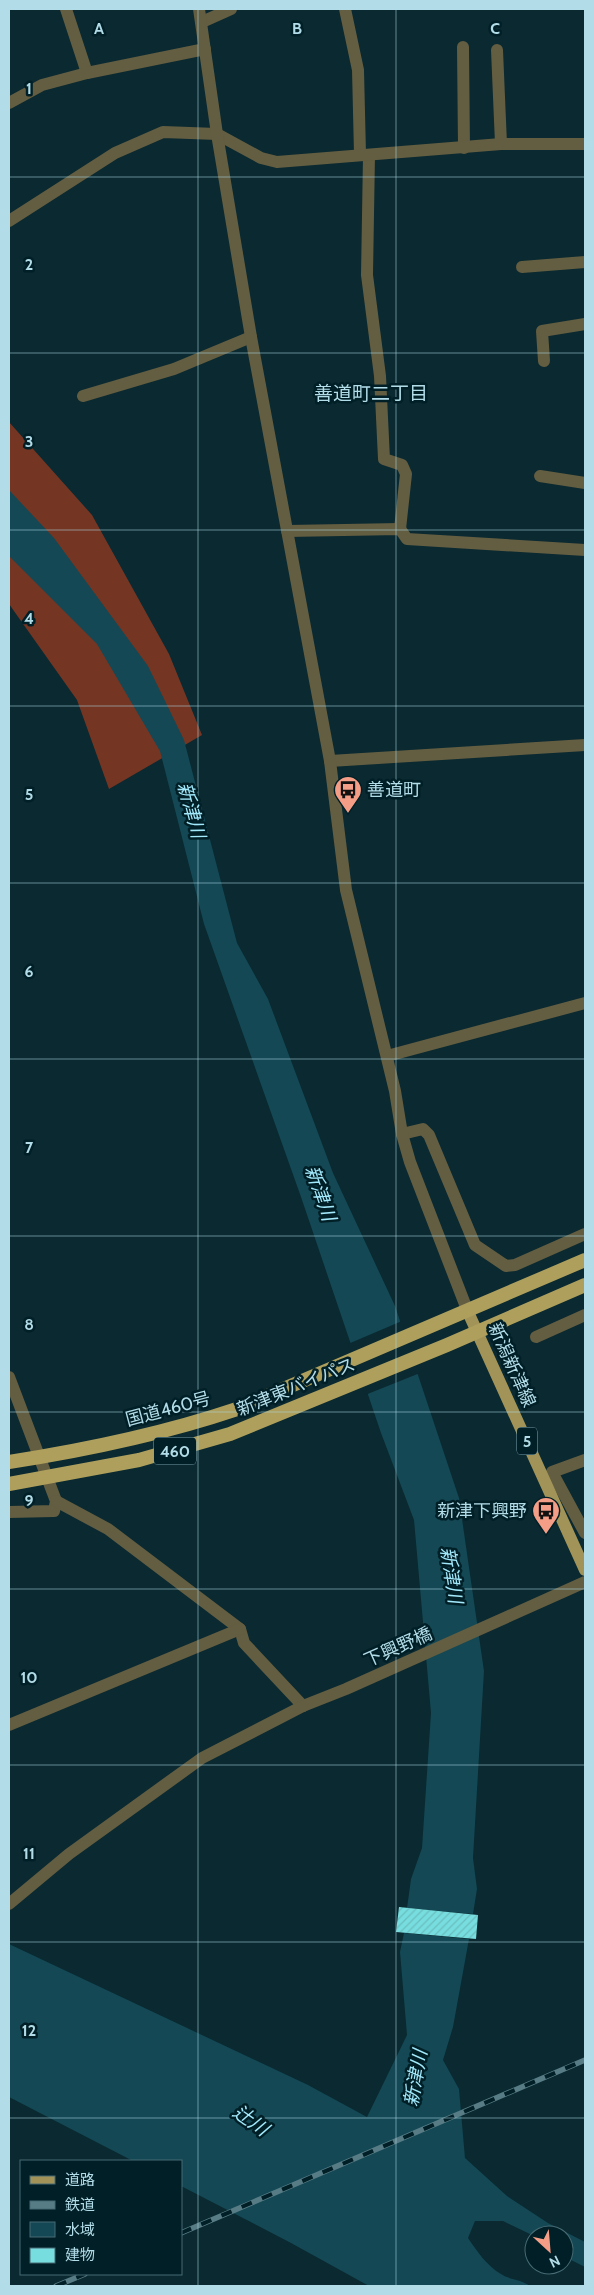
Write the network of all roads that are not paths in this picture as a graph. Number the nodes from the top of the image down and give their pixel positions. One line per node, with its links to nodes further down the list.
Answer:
1 (66, 9): 9 (street)
2 (199, 9): 5 (street)
3 (231, 9): 5 (street)
4 (345, 9): 15 (street)
5 (202, 22): 7 (street)
6 (463, 47): 14 (street)
7 (205, 49): 9 (street); 11 (street)
8 (497, 50): 12 (street)
9 (88, 73): 10 (street)
10 (9, 103)
11 (217, 134): 15 (street); 16 (street); 20 (street)
12 (501, 144): 13 (street); 14 (street)
13 (585, 144)
14 (464, 148): 15 (street)
15 (364, 155): 25 (street)
16 (9, 221)
17 (585, 262): 18 (street)
18 (522, 267)
19 (585, 324): 21 (street)
20 (251, 337): 22 (street); 26 (street)
21 (544, 361)
22 (83, 396)
23 (540, 476): 24 (street)
24 (585, 483)
25 (400, 529): 26 (street); 27 (street)
26 (287, 531): 29 (street)
27 (585, 550)
28 (585, 745): 29 (street)
29 (330, 761): 31 (street)
30 (585, 1003): 31 (street)
31 (387, 1056): 32 (street)
32 (402, 1134): 33 (street); 36 (street)
33 (585, 1234)
34 (585, 1260): 36 (highway, 460)
35 (585, 1285): 38 (highway, 新津東バイパス / 460)
36 (468, 1312): 38 (main road, 新潟新津線 / 5); 41 (highway, 国道460号 / 460)
37 (585, 1315): 39 (street)
38 (477, 1332): 44 (highway, 新津東バイパス / 460); 49 (main road, 新潟新津線 / 5)
39 (536, 1337)
40 (9, 1377): 41 (street)
41 (39, 1457): 43 (highway, 国道460号 / 460); 44 (street)
42 (585, 1460): 48 (street)
43 (9, 1462)
44 (47, 1478): 45 (highway, 新津東バイパス / 460); 46 (street)
45 (9, 1484)
46 (56, 1501): 47 (street); 51 (street)
47 (9, 1512)
48 (585, 1533)
49 (585, 1570)
50 (585, 1582): 52 (street, 下興野橋)
51 (240, 1629): 52 (street); 53 (street)
52 (303, 1706): 54 (street, 下興野橋)
53 (9, 1724)
54 (9, 1904)

